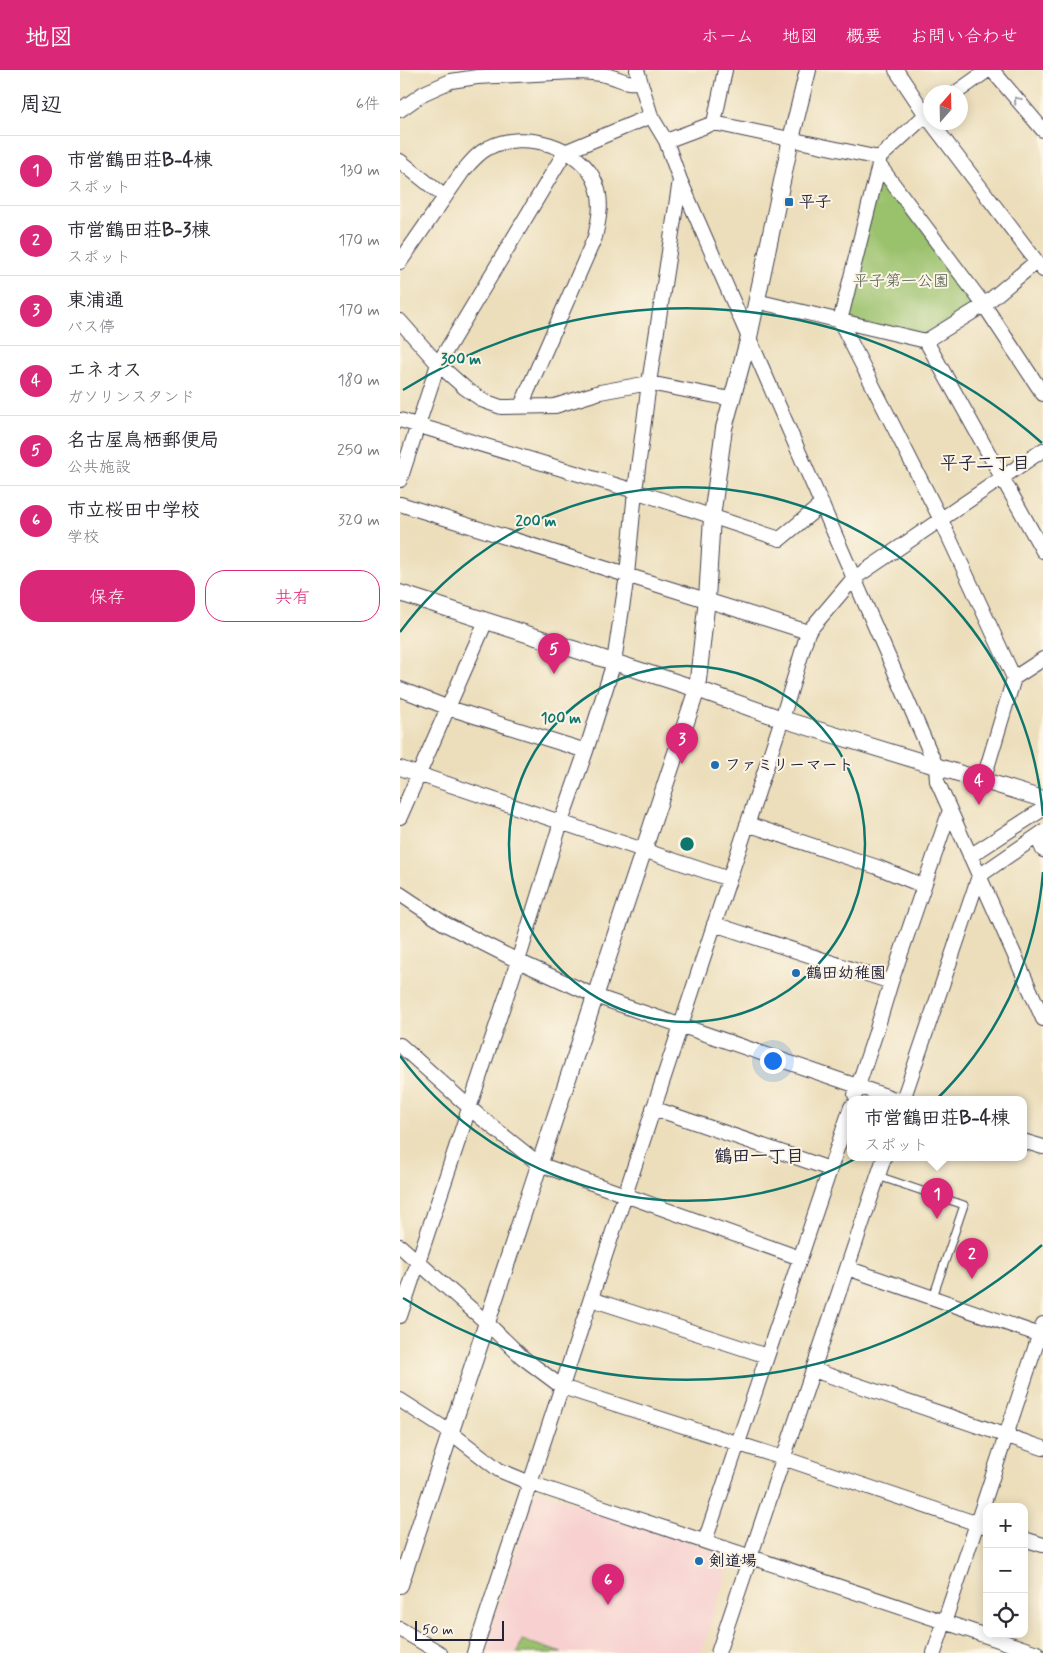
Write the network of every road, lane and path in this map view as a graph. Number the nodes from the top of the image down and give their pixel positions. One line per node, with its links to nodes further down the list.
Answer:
1 (725, 70): 12 (street)
2 (808, 70): 16 (street)
3 (896, 70): 9 (street)
4 (990, 70): 8 (street); 15 (street, one-way to 4)
5 (543, 72): 6 (street); 7 (street)
6 (449, 76): 10 (street)
7 (638, 76): 11 (street)
8 (968, 85)
9 (923, 109)
10 (400, 110)
11 (651, 116): 17 (street); 18 (street)
12 (714, 123): 16 (street); 17 (street)
13 (923, 123): 20 (street)
14 (938, 130): 24 (street)
15 (1043, 130)
16 (791, 139): 20 (street); 25 (street)
17 (666, 142): 21 (street)
18 (565, 152): 22 (street); 31 (street); 35 (street)
19 (400, 161): 22 (street)
20 (879, 161): 26 (street); 28 (street)
21 (680, 180): 29 (street); 32 (street)
22 (444, 197): 23 (street)
23 (400, 262)
24 (1040, 266): 26 (street)
25 (756, 301): 28 (street); 29 (street)
26 (984, 305): 30 (street); 33 (street)
27 (400, 321): 31 (street)
28 (840, 321): 30 (street); 45 (street)
29 (749, 337): 34 (street); 43 (street)
30 (926, 341): 39 (street)
31 (438, 364): 35 (street); 37 (street)
32 (649, 383): 34 (street); 35 (street); 41 (street)
33 (1043, 394)
34 (731, 399): 44 (street)
35 (521, 406)
36 (400, 420): 37 (street)
37 (418, 426): 40 (street); 41 (street)
38 (1043, 450): 39 (street)
39 (1003, 479): 45 (street); 46 (street)
40 (400, 480)
41 (635, 492): 44 (street); 47 (street)
42 (400, 504): 47 (street)
43 (822, 504): 44 (street); 48 (street)
44 (712, 517): 50 (street)
45 (940, 520): 48 (street); 55 (street)
46 (1043, 550)
47 (627, 575): 50 (street); 54 (street)
48 (853, 579): 52 (street); 61 (street)
49 (400, 593): 51 (street)
50 (707, 599): 52 (street); 56 (street)
51 (486, 621): 54 (street); 58 (street)
52 (808, 632): 59 (street)
53 (1043, 659): 55 (street)
54 (614, 662): 56 (street); 60 (street)
55 (1014, 678): 64 (street)
56 (697, 688): 59 (street); 72 (street)
57 (400, 689): 58 (street)
58 (449, 708): 60 (street); 63 (street)
59 (782, 719): 61 (street); 70 (street)
60 (586, 750): 69 (street)
61 (936, 766): 64 (street); 67 (street)
62 (400, 768): 63 (street)
63 (419, 774): 68 (street); 69 (street)
64 (983, 781): 65 (street)
65 (1043, 799)
66 (1043, 809): 74 (street)
67 (950, 810): 74 (street); 77 (street)
68 (400, 817)
69 (561, 822): 72 (street); 80 (street)
70 (747, 824): 76 (street); 77 (street)
71 (1040, 835): 73 (street); 75 (street)
72 (643, 850): 76 (street); 82 (street)
73 (1043, 850)
74 (970, 856): 75 (street)
75 (979, 876): 83 (street); 89 (street)
76 (729, 879): 79 (street)
77 (924, 886): 81 (street)
78 (400, 894): 80 (street)
79 (714, 924): 81 (street); 84 (street)
80 (518, 961): 82 (street); 90 (street)
81 (890, 982): 86 (street)
82 (595, 996): 84 (street); 96 (street)
83 (1043, 1017)
84 (681, 1026): 86 (street); 91 (street)
85 (400, 1046): 90 (street)
86 (858, 1086): 87 (street); 88 (street)
87 (854, 1096)
88 (887, 1096)
89 (904, 1096)
90 (470, 1106): 96 (street); 102 (street)
91 (654, 1108): 97 (street); 99 (street)
92 (847, 1118): 97 (street)
93 (1027, 1142): 94 (street)
94 (1043, 1147)
95 (883, 1161): 98 (street)
96 (539, 1164): 99 (street); 107 (street)
97 (830, 1169): 101 (street)
98 (878, 1176): 103 (street); 104 (lane)
99 (625, 1195): 101 (street); 105 (street)
100 (400, 1246): 102 (street)
101 (800, 1258): 109 (street)
102 (418, 1262): 106 (street); 107 (street)
103 (847, 1268): 104 (street); 110 (street)
104 (933, 1297): 108 (street)
105 (591, 1299): 109 (street); 111 (street)
106 (400, 1316)
107 (487, 1322): 111 (street); 113 (street)
108 (1042, 1331): 114 (street)
109 (767, 1356): 115 (street)
110 (813, 1370): 114 (street); 117 (street)
111 (562, 1387): 115 (street); 118 (street)
112 (400, 1400): 113 (street)
113 (450, 1432): 118 (street); 124 (street)
114 (1006, 1436): 116 (street); 119 (street)
115 (738, 1444): 117 (street); 121 (street)
116 (1043, 1448)
117 (783, 1458): 119 (street); 123 (street)
118 (530, 1482): 121 (street); 128 (street)
119 (982, 1525): 125 (street)
120 (1028, 1540): 122 (street)
121 (705, 1541): 123 (street)
122 (1043, 1545)
123 (750, 1557): 125 (street); 129 (street)
124 (400, 1585)
125 (945, 1621): 130 (street); 131 (street)
126 (400, 1629): 127 (street)
127 (440, 1653)
128 (474, 1653)
129 (718, 1653)
130 (934, 1653)
131 (1037, 1653)

